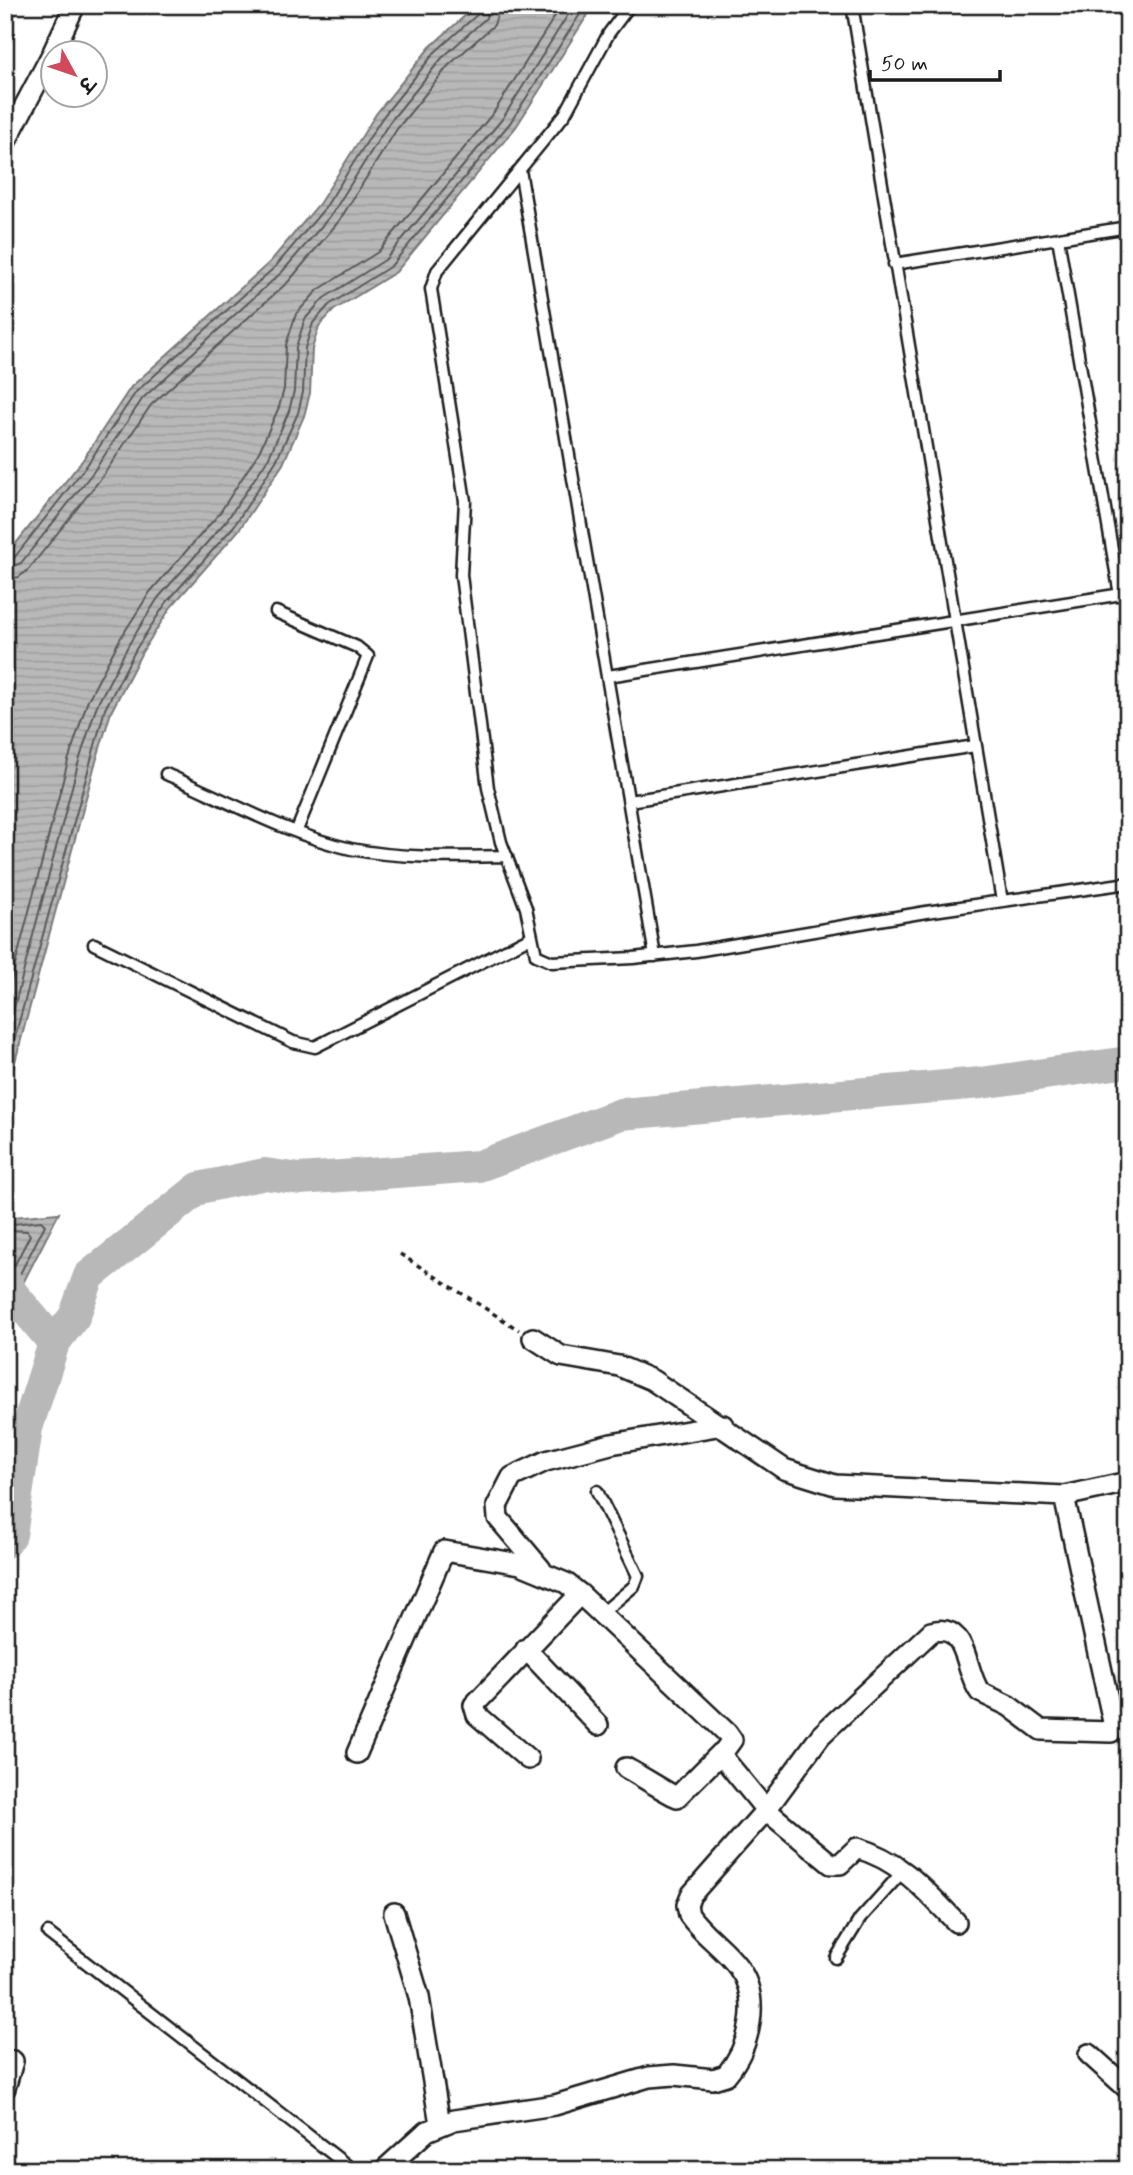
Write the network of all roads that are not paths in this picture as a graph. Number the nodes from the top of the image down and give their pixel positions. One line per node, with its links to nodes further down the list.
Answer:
1 (75, 5): 4 (street)
2 (630, 5): 7 (lane)
3 (852, 5): 10 (lane)
4 (60, 38)
5 (38, 81): 6 (street)
6 (5, 143)
7 (520, 170): 14 (lane); 19 (lane)
8 (1128, 227): 9 (lane)
9 (1058, 238): 10 (lane); 11 (lane)
10 (894, 264): 13 (lane)
11 (1124, 594): 13 (lane)
12 (276, 611): 18 (lane)
13 (953, 622): 14 (lane); 15 (lane)
14 (608, 677): 17 (lane)
15 (975, 746): 17 (lane); 21 (lane)
16 (166, 774): 18 (lane)
17 (629, 801): 24 (lane)
18 (297, 830): 19 (lane)
19 (507, 856): 22 (lane)
20 (1128, 883): 21 (lane)
21 (1002, 901): 24 (lane)
22 (531, 937): 23 (lane); 24 (lane)
23 (94, 944)
24 (655, 956)
25 (533, 1338): 26 (street)
26 (723, 1425): 29 (street); 30 (street)
27 (1128, 1482): 29 (street)
28 (597, 1491): 32 (lane)
29 (1064, 1496): 39 (street)
30 (544, 1572): 31 (street); 35 (street)
31 (580, 1594): 32 (street); 33 (street)
32 (602, 1613): 36 (street)
33 (526, 1650): 34 (street); 37 (street)
34 (598, 1725)
35 (357, 1753)
36 (721, 1753): 38 (street); 39 (street)
37 (528, 1759)
38 (626, 1768)
39 (766, 1810): 40 (street); 49 (street)
40 (904, 1870): 42 (street); 44 (lane)
41 (394, 1913): 49 (street)
42 (956, 1922)
43 (48, 1933): 50 (lane)
44 (836, 1958)
45 (1089, 2054): 48 (street)
46 (13, 2061): 47 (street)
47 (5, 2088)
48 (1128, 2089)
49 (440, 2124): 51 (street)
50 (353, 2170)
51 (384, 2170)

